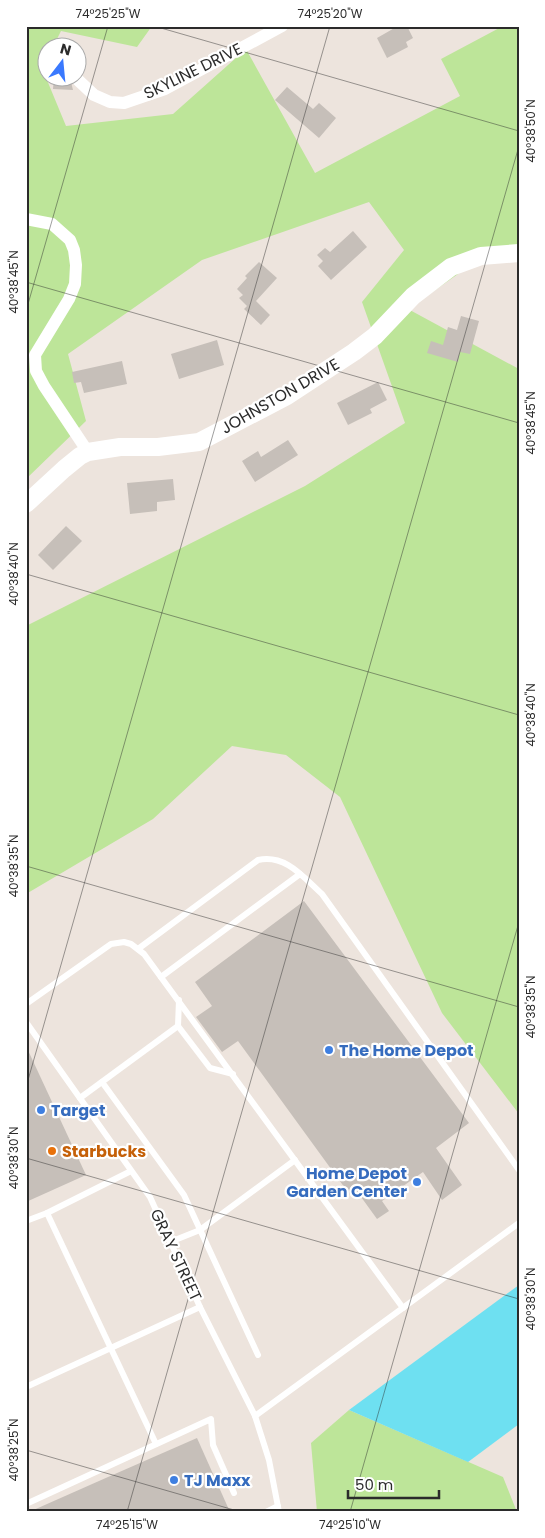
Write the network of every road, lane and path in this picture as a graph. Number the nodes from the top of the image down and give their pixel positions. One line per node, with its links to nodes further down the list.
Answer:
1 (282, 26): 2 (street, SKYLINE DRIVE)
2 (87, 88)
3 (26, 219): 5 (street)
4 (519, 253): 5 (street, JOHNSTON DRIVE)
5 (88, 452): 6 (street, JOHNSTON DRIVE)
6 (26, 504)
7 (300, 874): 8 (lane); 9 (lane); 18 (lane)
8 (138, 949): 9 (lane); 11 (lane)
9 (161, 977): 10 (lane)
10 (178, 1000): 13 (lane); 14 (lane)
11 (26, 1004)
12 (26, 1022): 16 (lane, GRAY STREET)
13 (178, 1026): 14 (lane); 15 (lane)
14 (233, 1074): 17 (lane)
15 (102, 1082): 16 (lane); 23 (lane)
16 (80, 1098): 19 (lane, GRAY STREET)
17 (295, 1160): 23 (lane); 26 (lane)
18 (519, 1170)
19 (131, 1171): 20 (lane); 24 (lane, GRAY STREET)
20 (47, 1213): 21 (lane); 27 (lane)
21 (26, 1220)
22 (519, 1223): 26 (lane)
23 (200, 1230): 24 (lane); 28 (lane)
24 (170, 1242): 25 (lane, GRAY STREET)
25 (200, 1307): 27 (lane); 30 (lane, GRAY STREET)
26 (403, 1308): 30 (lane)
27 (110, 1348): 29 (lane); 31 (lane)
28 (258, 1355)
29 (26, 1387)
30 (255, 1416): 34 (lane, GRAY STREET)
31 (156, 1444): 32 (lane); 33 (lane)
32 (234, 1493)
33 (26, 1504)
34 (279, 1509): 35 (lane)
35 (266, 1512)

